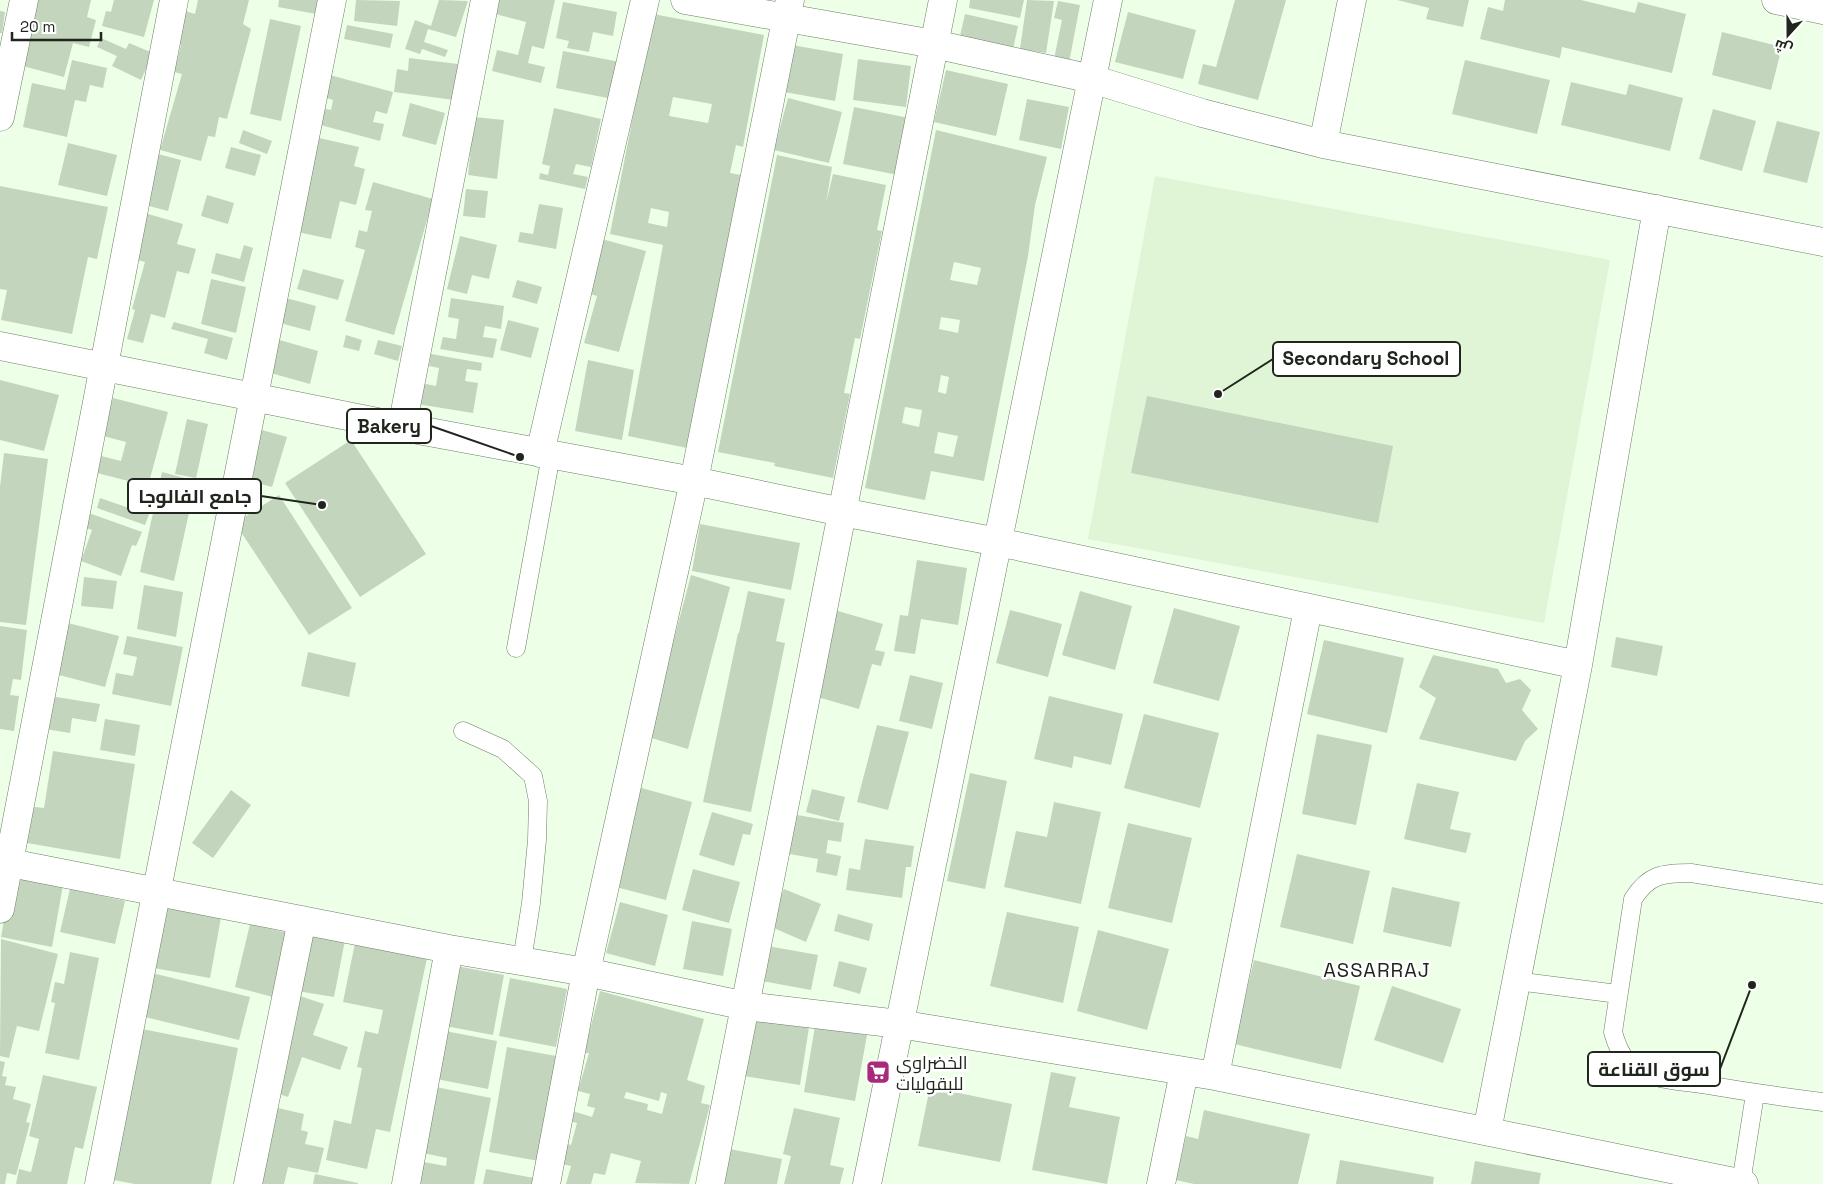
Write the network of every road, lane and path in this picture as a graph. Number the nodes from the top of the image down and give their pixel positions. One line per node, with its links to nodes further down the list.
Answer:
1 (24, 0): 15 (street)
2 (174, 0): 20 (street)
3 (332, 0): 21 (street)
4 (484, 0): 22 (street)
5 (645, 0): 23 (street)
6 (685, 0): 11 (street)
7 (943, 0): 13 (street)
8 (1108, 0): 14 (street)
9 (1352, 0): 16 (street)
10 (1776, 0): 12 (street)
11 (788, 9): 13 (street); 24 (street)
12 (1823, 10)
13 (934, 44): 14 (street); 25 (street)
14 (1092, 79): 16 (street); 26 (street)
15 (0, 117)
16 (1323, 144): 17 (street)
17 (1657, 210): 18 (street); 29 (street)
18 (1823, 242)
19 (0, 346): 20 (street)
20 (105, 367): 21 (street); 31 (street)
21 (254, 397): 22 (street); 32 (street)
22 (402, 427): 23 (street)
23 (546, 454): 24 (street); 28 (lane)
24 (694, 480): 25 (street); 38 (street)
25 (842, 512): 26 (street); 41 (street)
26 (998, 542): 27 (street); 42 (street)
27 (1308, 609): 29 (street); 44 (street)
28 (516, 648)
29 (1578, 665): 39 (street)
30 (463, 731): 37 (lane)
31 (5, 862): 32 (street); 34 (street)
32 (156, 892): 35 (street); 48 (street)
33 (1823, 894): 40 (lane)
34 (0, 909)
35 (302, 920): 36 (street); 49 (street)
36 (449, 949): 37 (street); 50 (street)
37 (522, 961): 38 (street)
38 (586, 972): 41 (street); 51 (street)
39 (1516, 981): 40 (lane); 47 (street)
40 (1618, 994): 45 (lane)
41 (746, 1006): 42 (street); 52 (street)
42 (899, 1024): 43 (street); 53 (street)
43 (1184, 1072): 44 (street); 54 (street)
44 (1215, 1076): 47 (street)
45 (1755, 1094): 46 (lane); 55 (lane)
46 (1823, 1102)
47 (1487, 1131): 55 (street)
48 (99, 1184)
49 (248, 1184)
50 (406, 1184)
51 (546, 1184)
52 (710, 1184)
53 (867, 1184)
54 (1161, 1184)
55 (1743, 1184)

